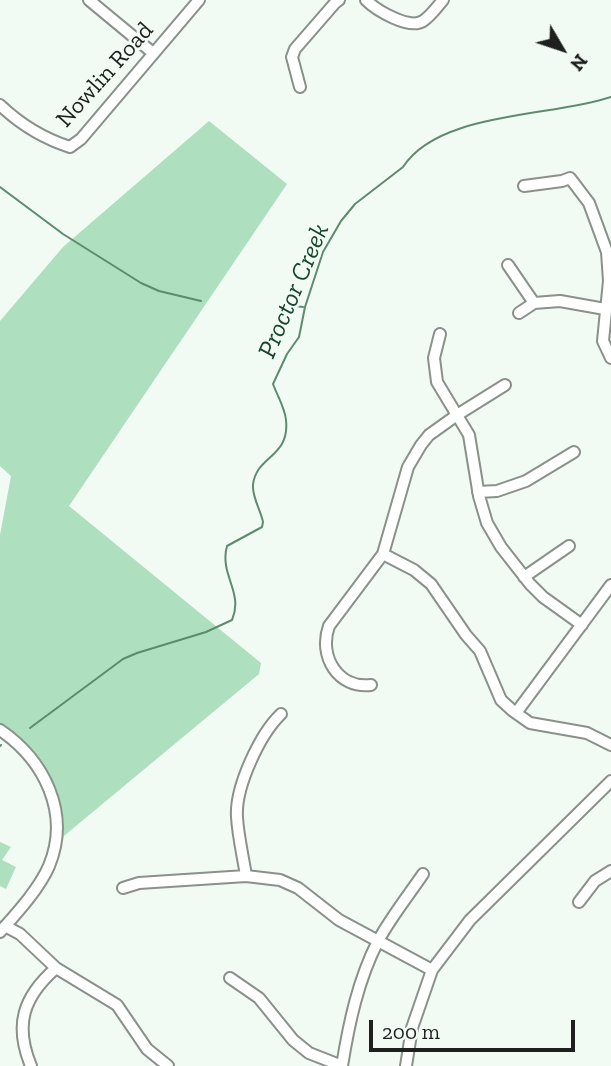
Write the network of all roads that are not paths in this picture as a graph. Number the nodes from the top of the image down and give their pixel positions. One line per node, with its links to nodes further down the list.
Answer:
1 (89, 0): 6 (street)
2 (199, 0): 6 (street, Nowlin Road)
3 (340, 0): 7 (street)
4 (366, 0): 5 (street)
5 (443, 0)
6 (153, 53): 8 (street, Nowlin Road)
7 (300, 87)
8 (0, 105)
9 (524, 186): 12 (street)
10 (508, 265): 11 (street)
11 (534, 303): 12 (street); 13 (street)
12 (605, 309): 15 (street)
13 (519, 313)
14 (440, 334): 17 (street)
15 (611, 358)
16 (505, 385): 17 (street)
17 (457, 415): 19 (street); 21 (street)
18 (574, 452): 19 (street)
19 (478, 492): 22 (street)
20 (569, 546): 22 (street)
21 (383, 554): 25 (street); 26 (street)
22 (524, 577): 24 (street)
23 (611, 585): 24 (street)
24 (582, 625): 26 (street)
25 (371, 685)
26 (516, 713): 29 (street)
27 (281, 714): 33 (street)
28 (0, 730): 36 (street)
29 (611, 745)
30 (611, 781): 39 (street)
31 (611, 871): 35 (street)
32 (423, 874): 37 (street)
33 (246, 876): 34 (street); 37 (street)
34 (123, 888)
35 (579, 902)
36 (3, 929): 38 (street)
37 (379, 940): 39 (street); 43 (street)
38 (56, 968): 41 (street); 42 (street)
39 (432, 970): 44 (street)
40 (230, 978): 43 (street)
41 (31, 1066)
42 (168, 1066)
43 (342, 1066)
44 (406, 1066)

